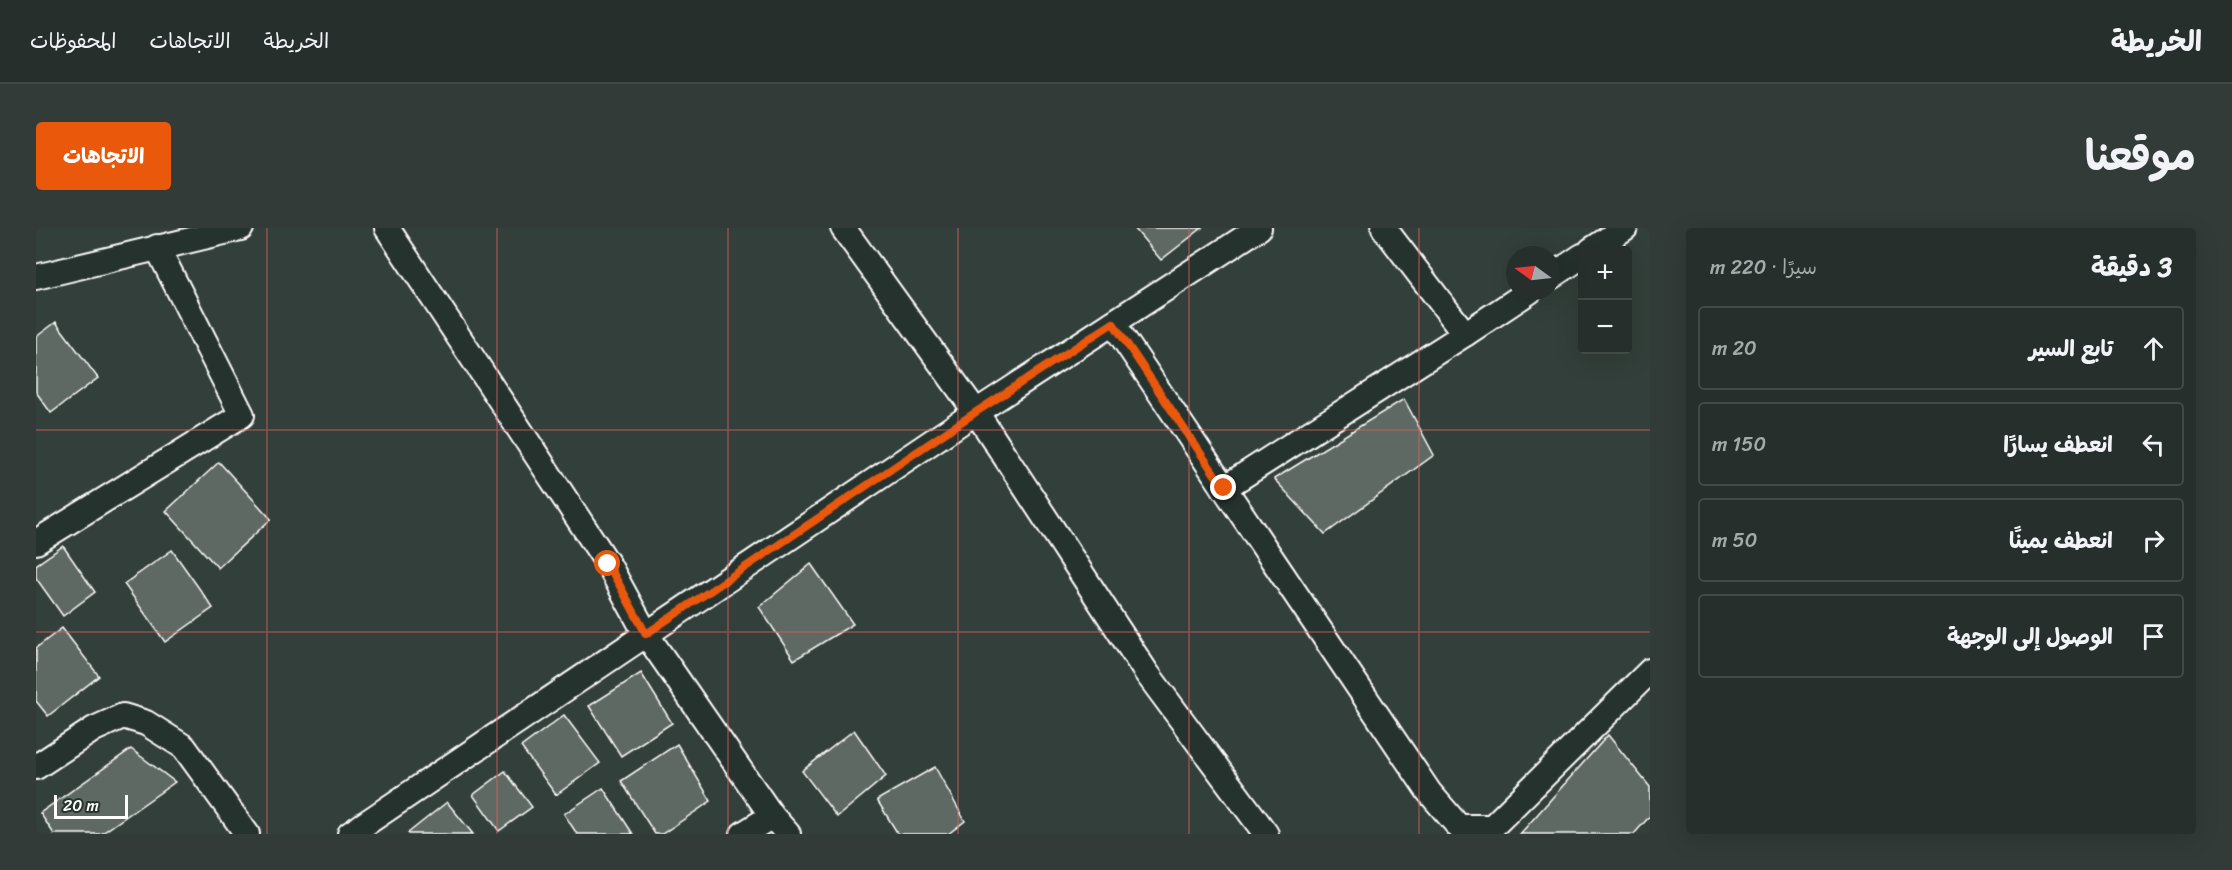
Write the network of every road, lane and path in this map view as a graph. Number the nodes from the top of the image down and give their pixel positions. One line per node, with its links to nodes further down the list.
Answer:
1 (241, 228): 8 (street)
2 (387, 228): 18 (street)
3 (843, 228): 15 (street)
4 (1259, 228): 13 (street)
5 (1384, 228): 14 (street)
6 (1625, 228): 7 (street)
7 (1597, 246)
8 (156, 247): 11 (street); 17 (street)
9 (1578, 259): 10 (street)
10 (1560, 271)
11 (36, 278)
12 (1516, 300): 14 (street)
13 (1113, 323): 15 (street); 16 (street)
14 (1465, 334): 16 (street)
15 (976, 412): 18 (street); 26 (street)
16 (1224, 488): 19 (street)
17 (36, 542)
18 (646, 634): 21 (street); 23 (street)
19 (1650, 671)
20 (36, 767): 22 (street)
21 (772, 816): 24 (street); 25 (street)
22 (247, 834)
23 (350, 834)
24 (743, 834)
25 (788, 834)
26 (1266, 834)

